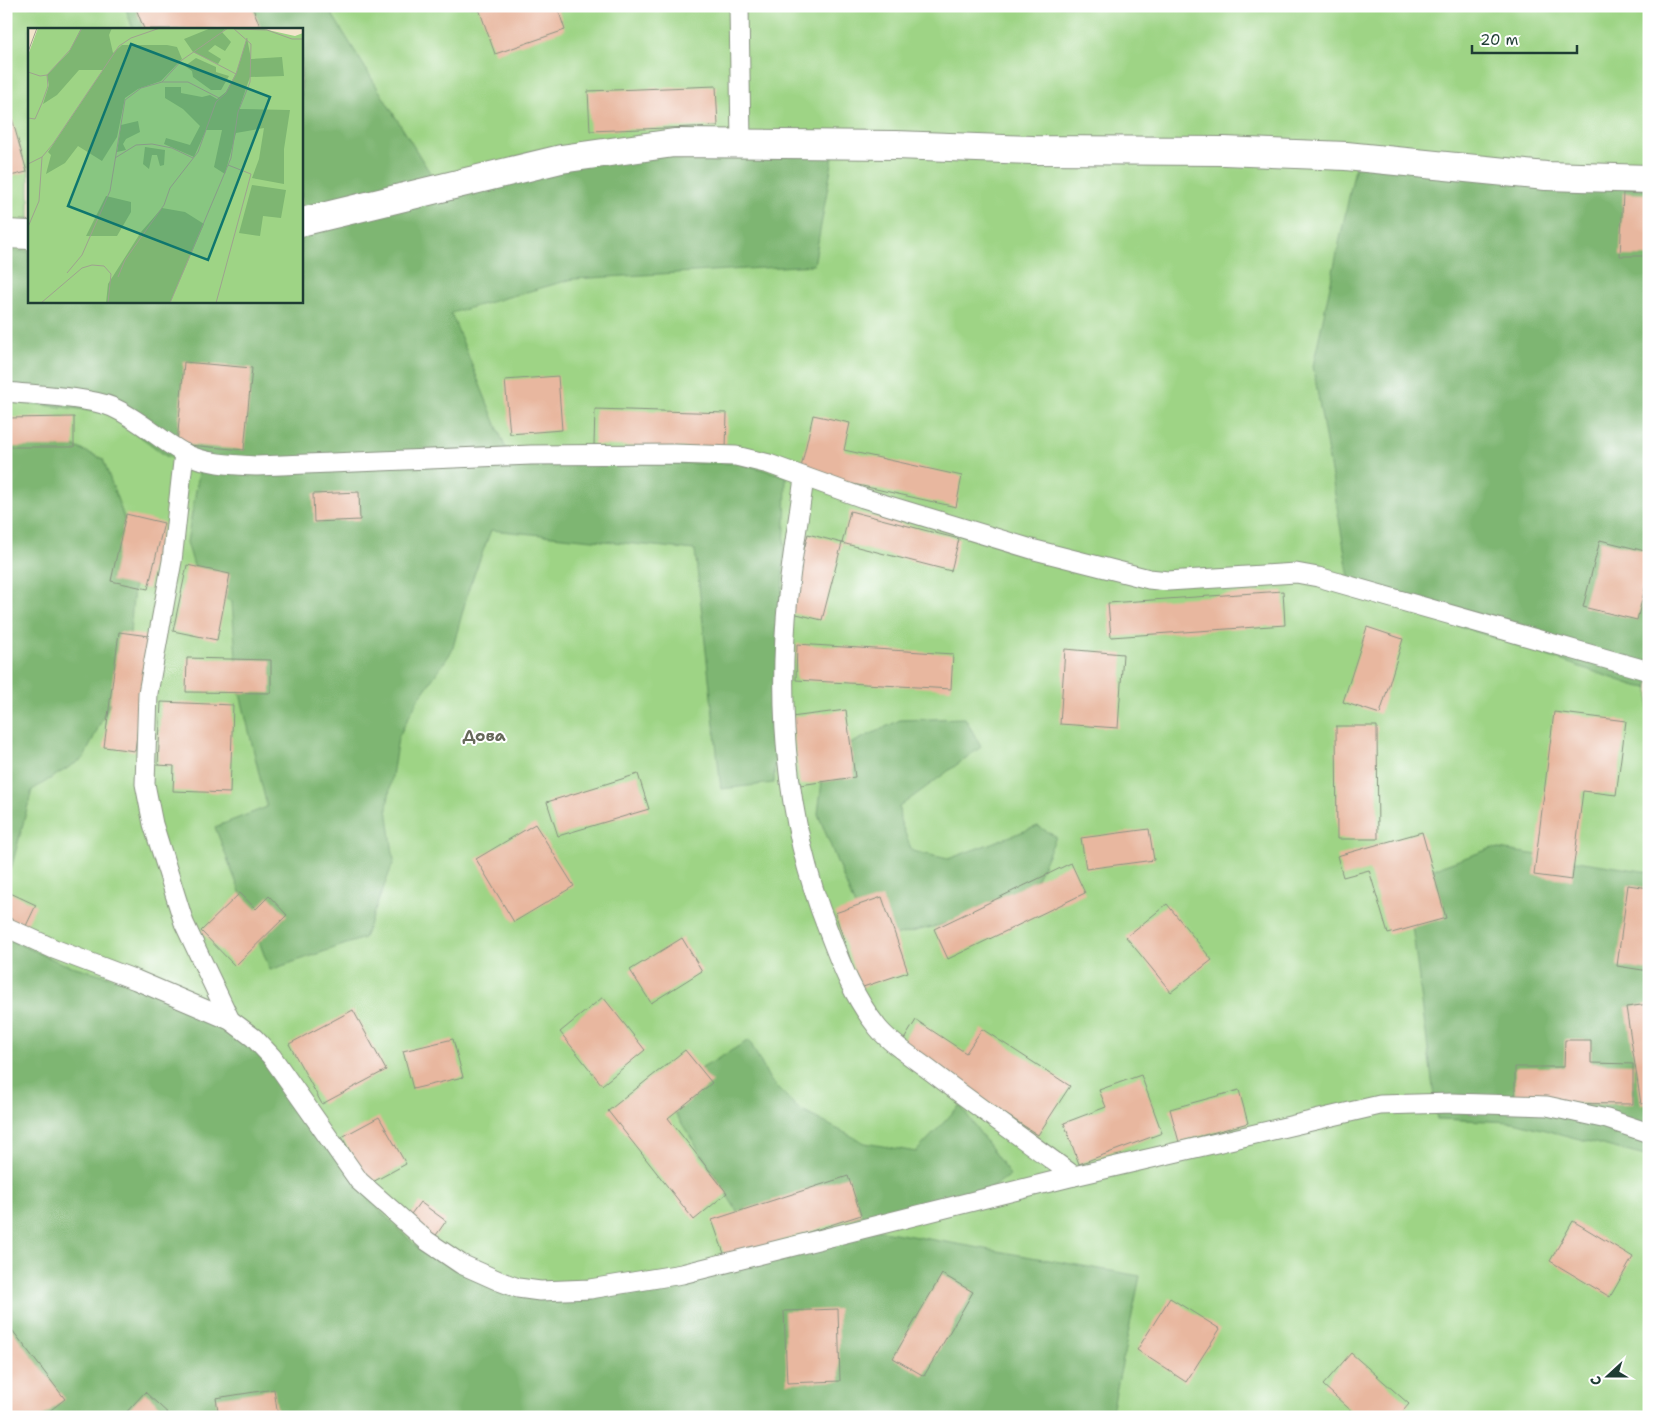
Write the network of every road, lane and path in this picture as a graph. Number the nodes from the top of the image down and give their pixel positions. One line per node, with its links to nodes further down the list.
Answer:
1 (739, 6): 2 (lane)
2 (741, 144): 3 (street); 4 (street)
3 (1649, 179)
4 (302, 222)
5 (6, 234): 6 (street)
6 (28, 234)
7 (6, 392): 8 (lane)
8 (184, 453): 9 (lane); 12 (lane)
9 (804, 478): 10 (lane); 14 (lane)
10 (1649, 671)
11 (6, 927): 12 (lane)
12 (230, 1020): 14 (lane)
13 (1649, 1133): 14 (lane)
14 (1074, 1176)

